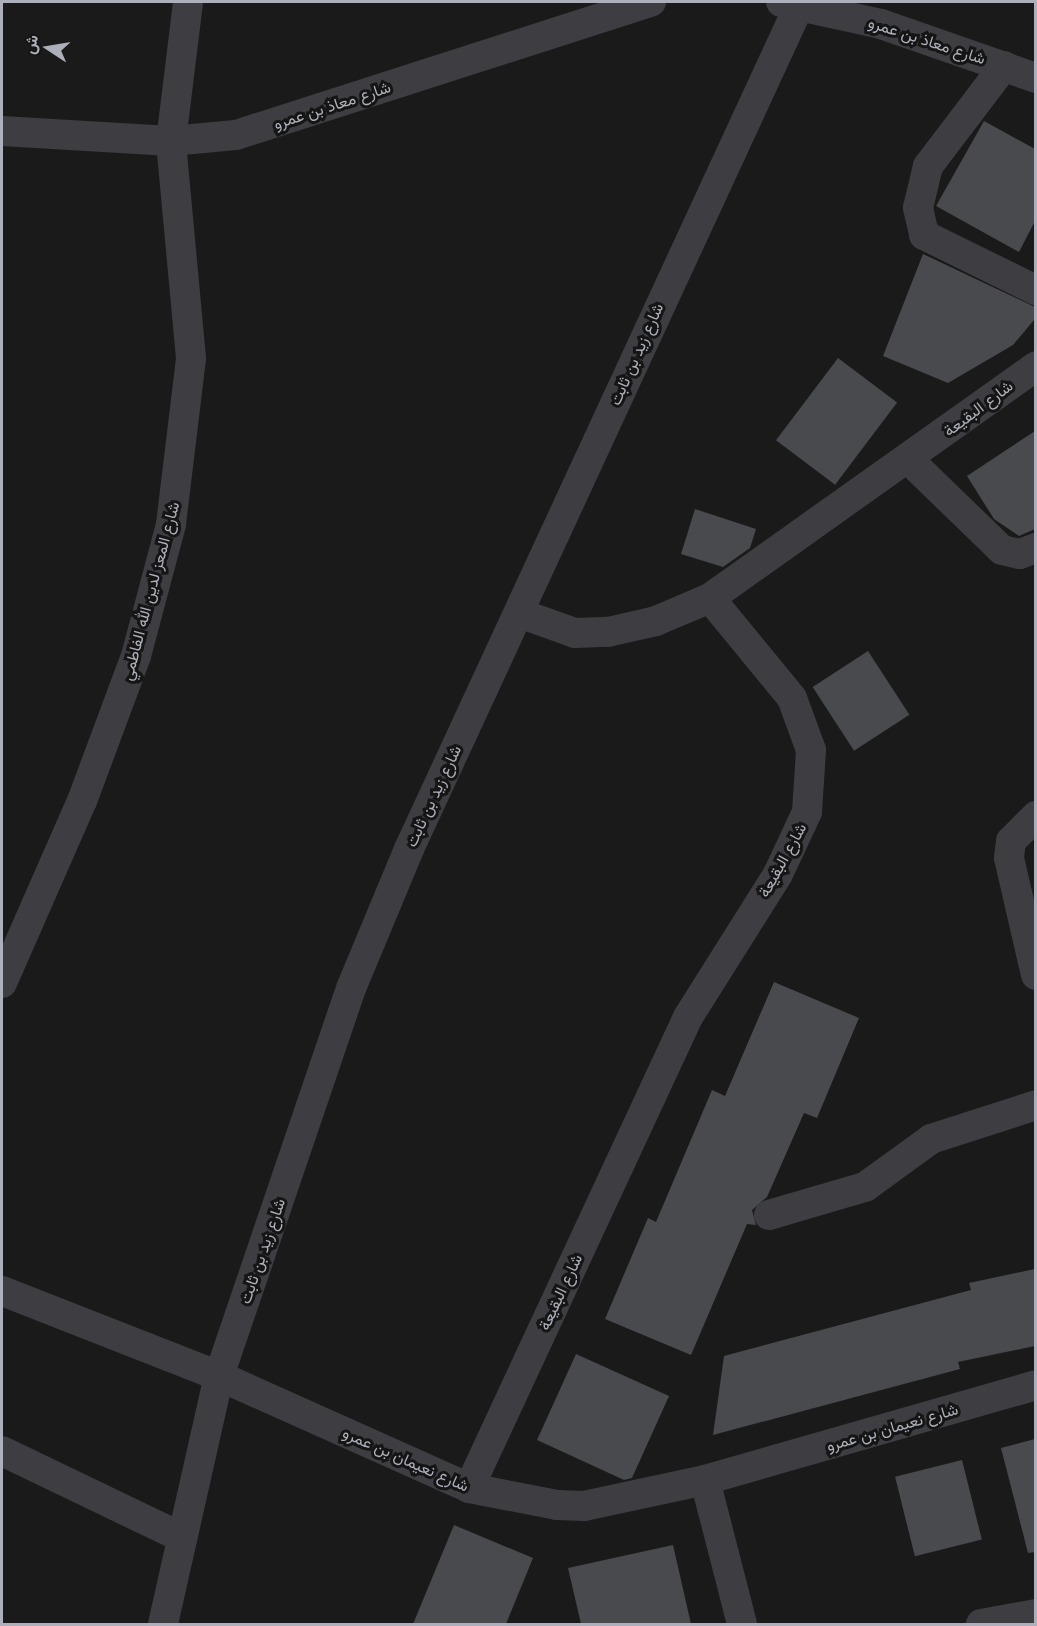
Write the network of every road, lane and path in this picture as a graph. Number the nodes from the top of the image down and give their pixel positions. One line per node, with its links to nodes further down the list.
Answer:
1 (188, 2): 7 (street, شارع المعز لدين الله الفاطمي)
2 (651, 2): 7 (street, شارع معاذ بن عمرو)
3 (791, 3): 4 (street, شارع معاذ بن عمرو); 13 (street, شارع زيد بن ثابت)
4 (1004, 66): 5 (street, شارع معاذ بن عمرو); 8 (street)
5 (1035, 78)
6 (2, 131): 7 (street, شارع معاذ بن عمرو)
7 (171, 141): 16 (street, شارع المعز لدين الله الفاطمي)
8 (1035, 290)
9 (1035, 366): 10 (street, شارع البقيعة)
10 (909, 460): 11 (street); 12 (street, شارع البقيعة)
11 (1035, 548)
12 (710, 598): 13 (street); 24 (street, شارع البقيعة)
13 (519, 613): 20 (street, شارع زيد بن ثابت)
14 (1035, 816): 15 (street)
15 (1035, 975)
16 (2, 982)
17 (1035, 1105): 18 (street)
18 (769, 1215)
19 (2, 1291): 20 (street, شارع نعيمان بن عمرو)
20 (219, 1376): 24 (street, شارع نعيمان بن عمرو); 25 (street, شارع زيد بن ثابت)
21 (1035, 1385): 23 (street, شارع نعيمان بن عمرو)
22 (2, 1451): 25 (street)
23 (705, 1480): 24 (street, شارع نعيمان بن عمرو); 29 (street)
24 (469, 1488)
25 (181, 1537): 28 (street, شارع زيد بن ثابت)
26 (1035, 1614): 27 (street)
27 (995, 1623)
28 (163, 1624)
29 (742, 1624)

